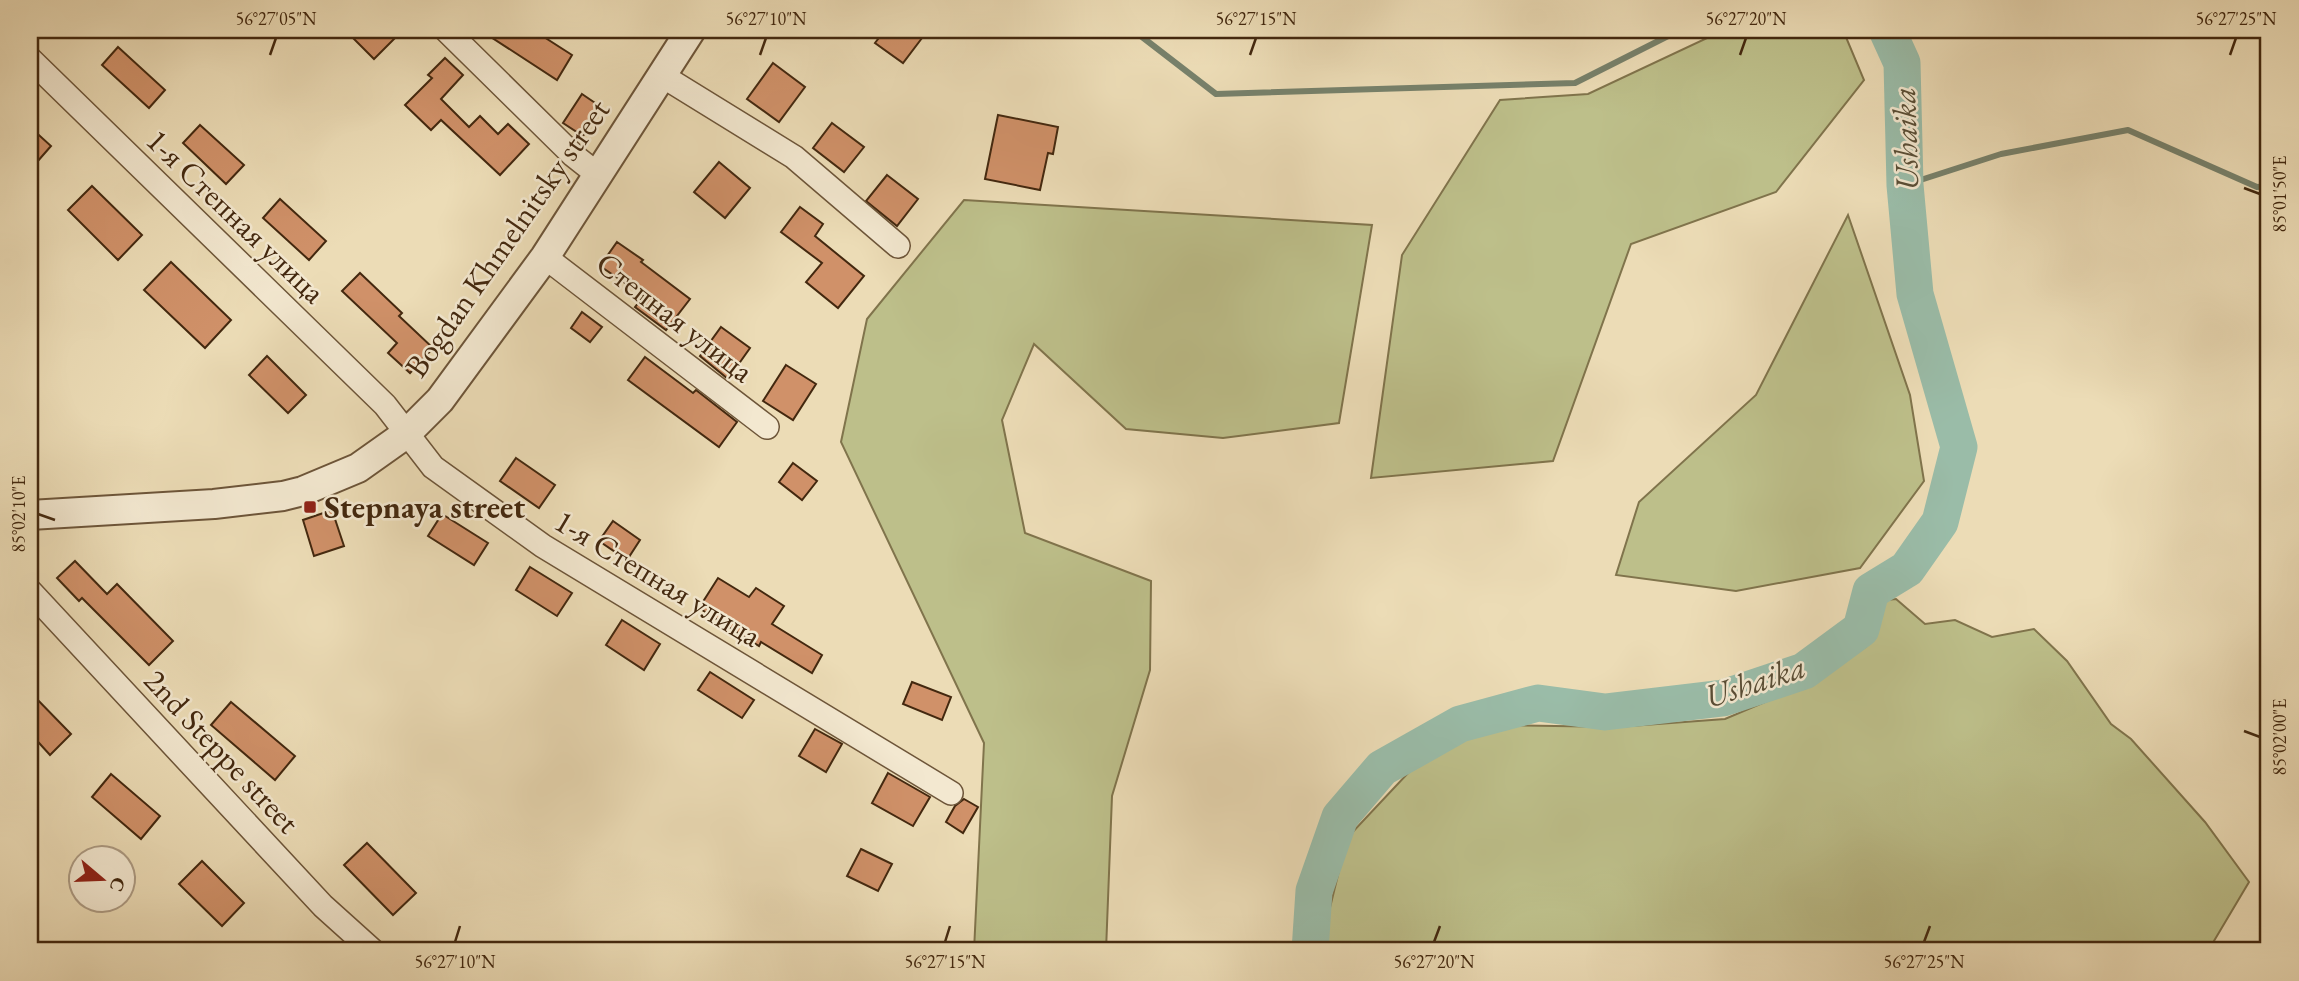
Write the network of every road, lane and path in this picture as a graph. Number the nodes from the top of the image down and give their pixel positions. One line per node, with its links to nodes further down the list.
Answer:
1 (446, 30): 5 (street)
2 (691, 30): 4 (street, Bogdan Khmelnitsky street)
3 (30, 59): 9 (street, 1-я Степная улица)
4 (661, 75): 5 (street, Bogdan Khmelnitsky street); 6 (street)
5 (597, 174): 7 (street, Bogdan Khmelnitsky street)
6 (898, 246)
7 (545, 257): 8 (street, Степная улица); 9 (street, Bogdan Khmelnitsky street)
8 (767, 427)
9 (406, 434): 10 (street, Bogdan Khmelnitsky street); 12 (street, 1-я Степная улица)
10 (30, 515)
11 (30, 591): 13 (street, 2nd Steppe street)
12 (951, 793)
13 (373, 951)

